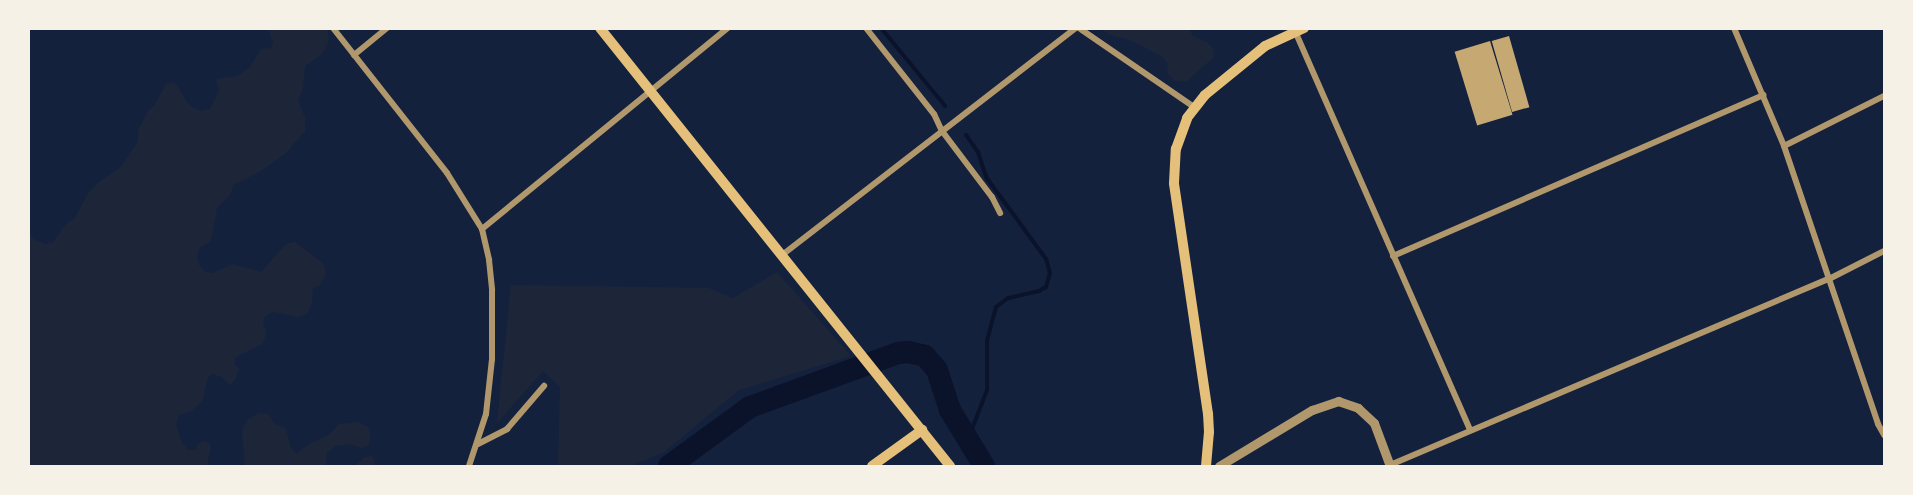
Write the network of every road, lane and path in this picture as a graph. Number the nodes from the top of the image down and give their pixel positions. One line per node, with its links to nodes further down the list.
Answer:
1 (333, 28): 9 (street)
2 (387, 28): 9 (street)
3 (600, 28): 10 (main road)
4 (728, 28): 10 (street)
5 (866, 28): 14 (street)
6 (1078, 28): 13 (street); 14 (street)
7 (1734, 28): 11 (street)
8 (1300, 30): 13 (main road); 20 (street)
9 (354, 55): 17 (street)
10 (650, 92): 17 (street); 19 (main road)
11 (1763, 95): 15 (street); 20 (street)
12 (1884, 96): 15 (street)
13 (1194, 107): 30 (main road)
14 (942, 131): 16 (street); 19 (street)
15 (1784, 146): 21 (street)
16 (1000, 213)
17 (482, 229): 26 (street)
18 (1884, 251): 21 (street)
19 (782, 255): 23 (main road)
20 (1393, 255): 24 (street)
21 (1829, 279): 24 (street); 25 (street)
22 (544, 386): 26 (street)
23 (922, 430): 28 (main road); 29 (main road)
24 (1470, 430): 32 (street)
25 (1884, 435)
26 (478, 444): 27 (street)
27 (469, 466)
28 (872, 466)
29 (950, 466)
30 (1206, 466)
31 (1219, 466): 32 (street)
32 (1390, 466)

